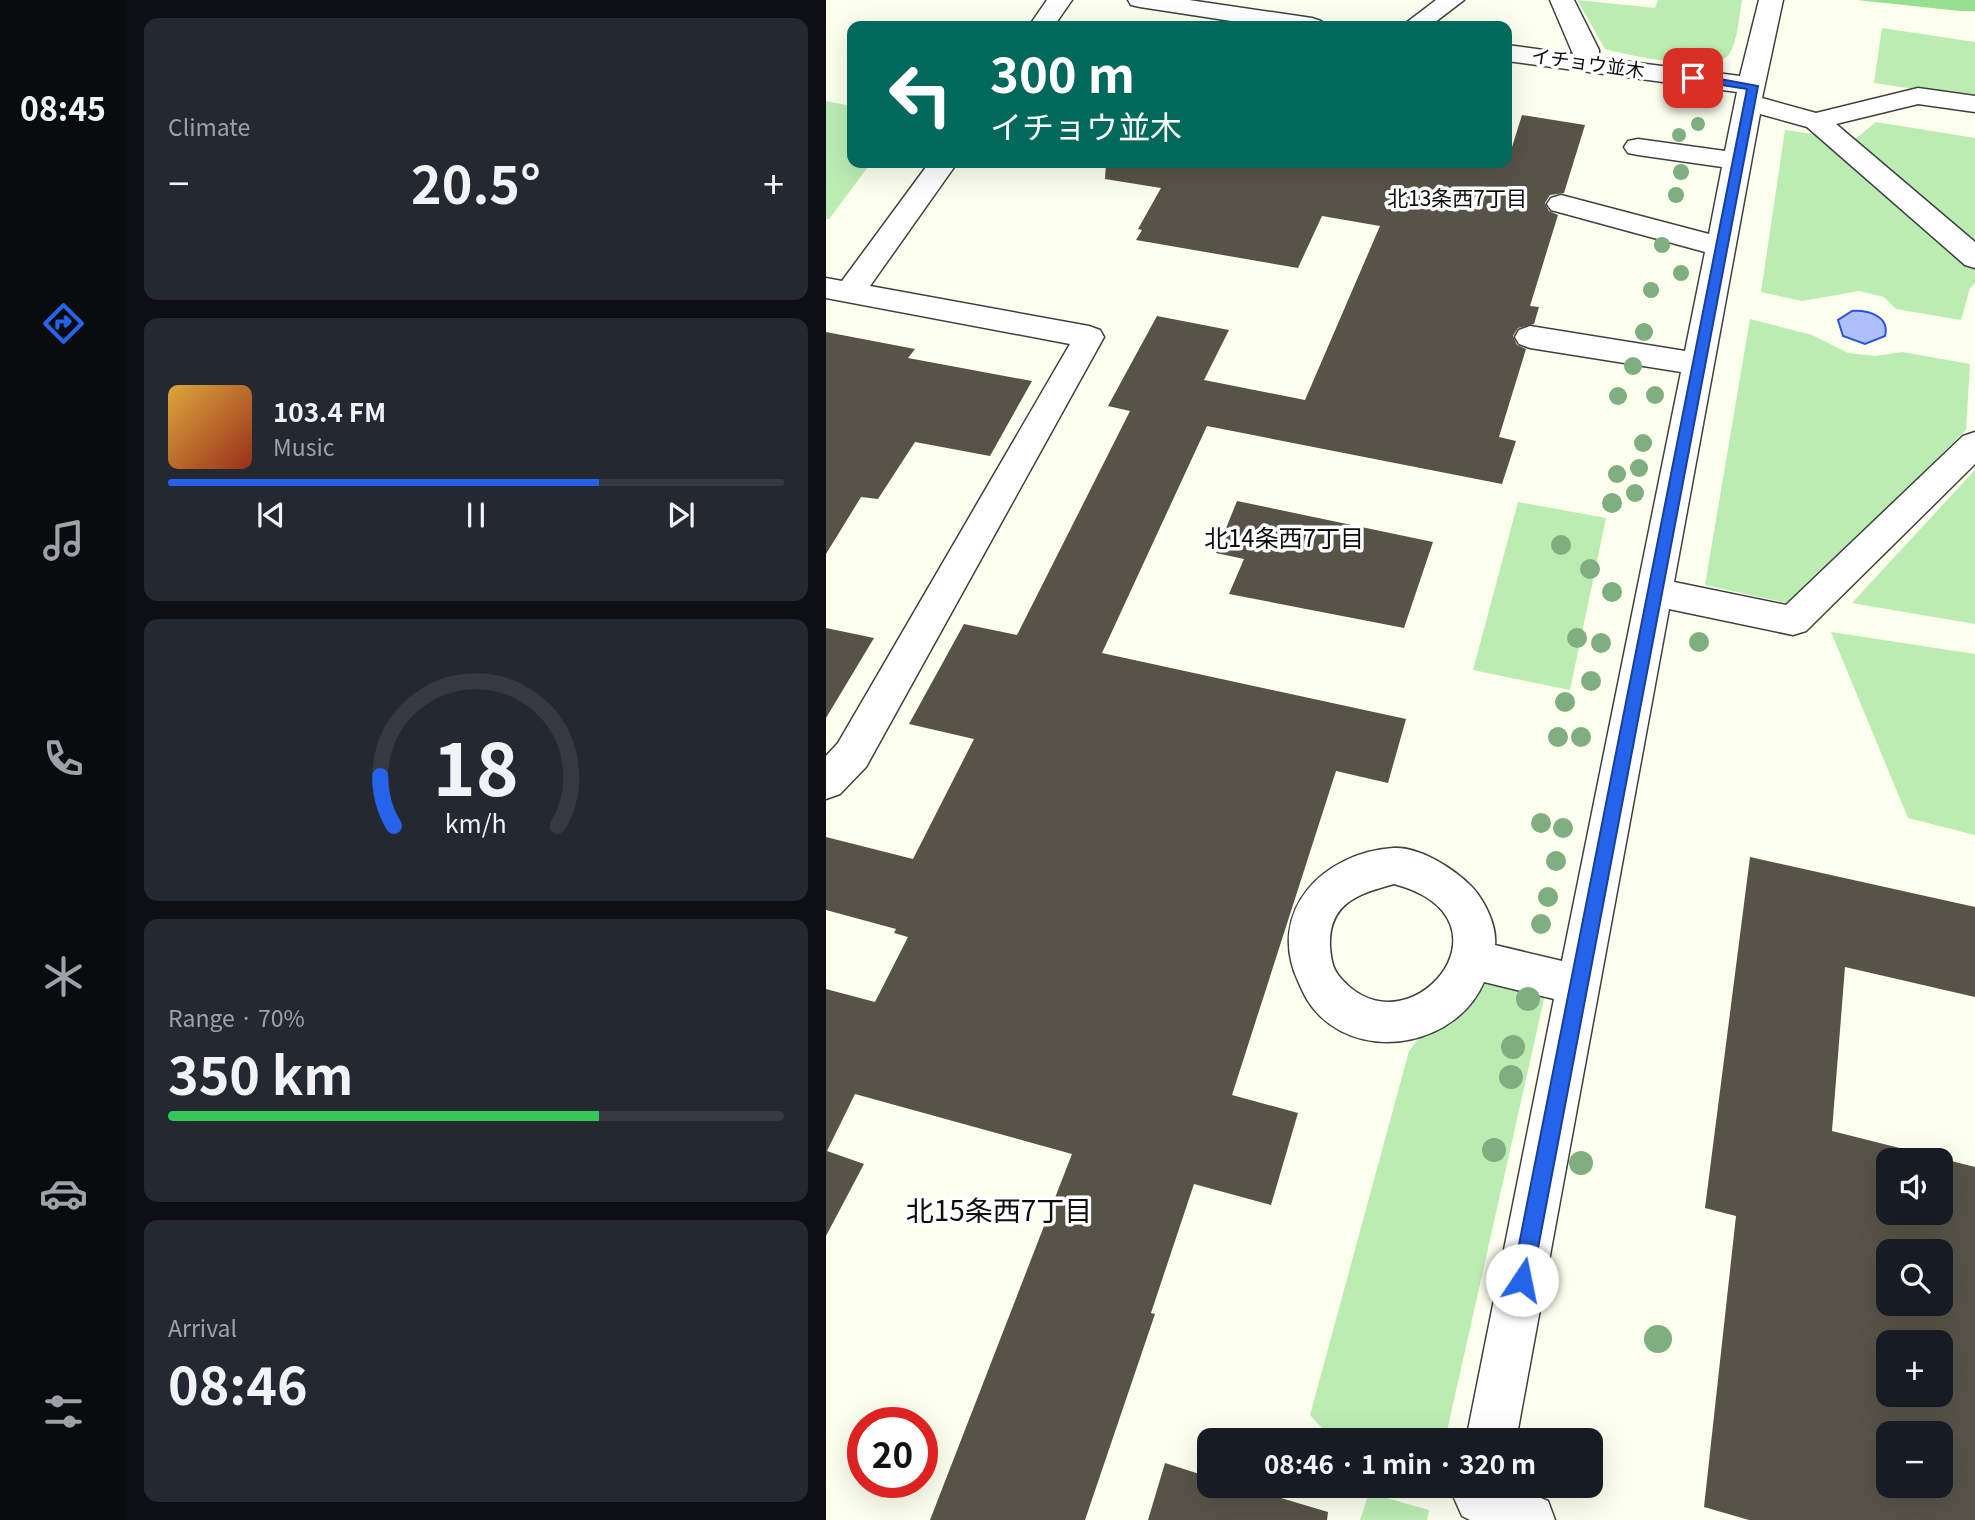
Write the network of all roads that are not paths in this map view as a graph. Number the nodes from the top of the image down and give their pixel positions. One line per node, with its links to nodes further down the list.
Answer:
1 (1059, 0): 7 (lane)
2 (1140, 0): 6 (lane)
3 (1452, 0): 9 (lane)
4 (1562, 0): 11 (lane)
5 (1771, 0): 12 (lane)
6 (1181, 3): 8 (lane)
7 (1044, 21)
8 (1284, 21)
9 (1421, 21)
10 (1512, 53): 11 (lane, イチョウ並木)
11 (1586, 62): 12 (lane, イチョウ並木)
12 (1751, 95): 14 (lane, イチョウ並木); 16 (lane)
13 (1975, 104): 14 (lane)
14 (1816, 121): 20 (lane)
15 (1637, 147): 16 (lane)
16 (1737, 161): 19 (lane)
17 (939, 168): 21 (lane)
18 (1561, 204): 19 (lane)
19 (1721, 247): 23 (lane)
20 (1975, 258)
21 (838, 290): 26 (lane)
22 (1530, 337): 23 (lane)
23 (1698, 364): 25 (lane)
24 (1975, 444): 25 (lane)
25 (1656, 592): 28 (lane)
26 (826, 782)
27 (1472, 959): 28 (lane)
28 (1578, 985): 29 (lane)
29 (1493, 1428)
30 (1479, 1501): 31 (lane)
31 (1529, 1520)

